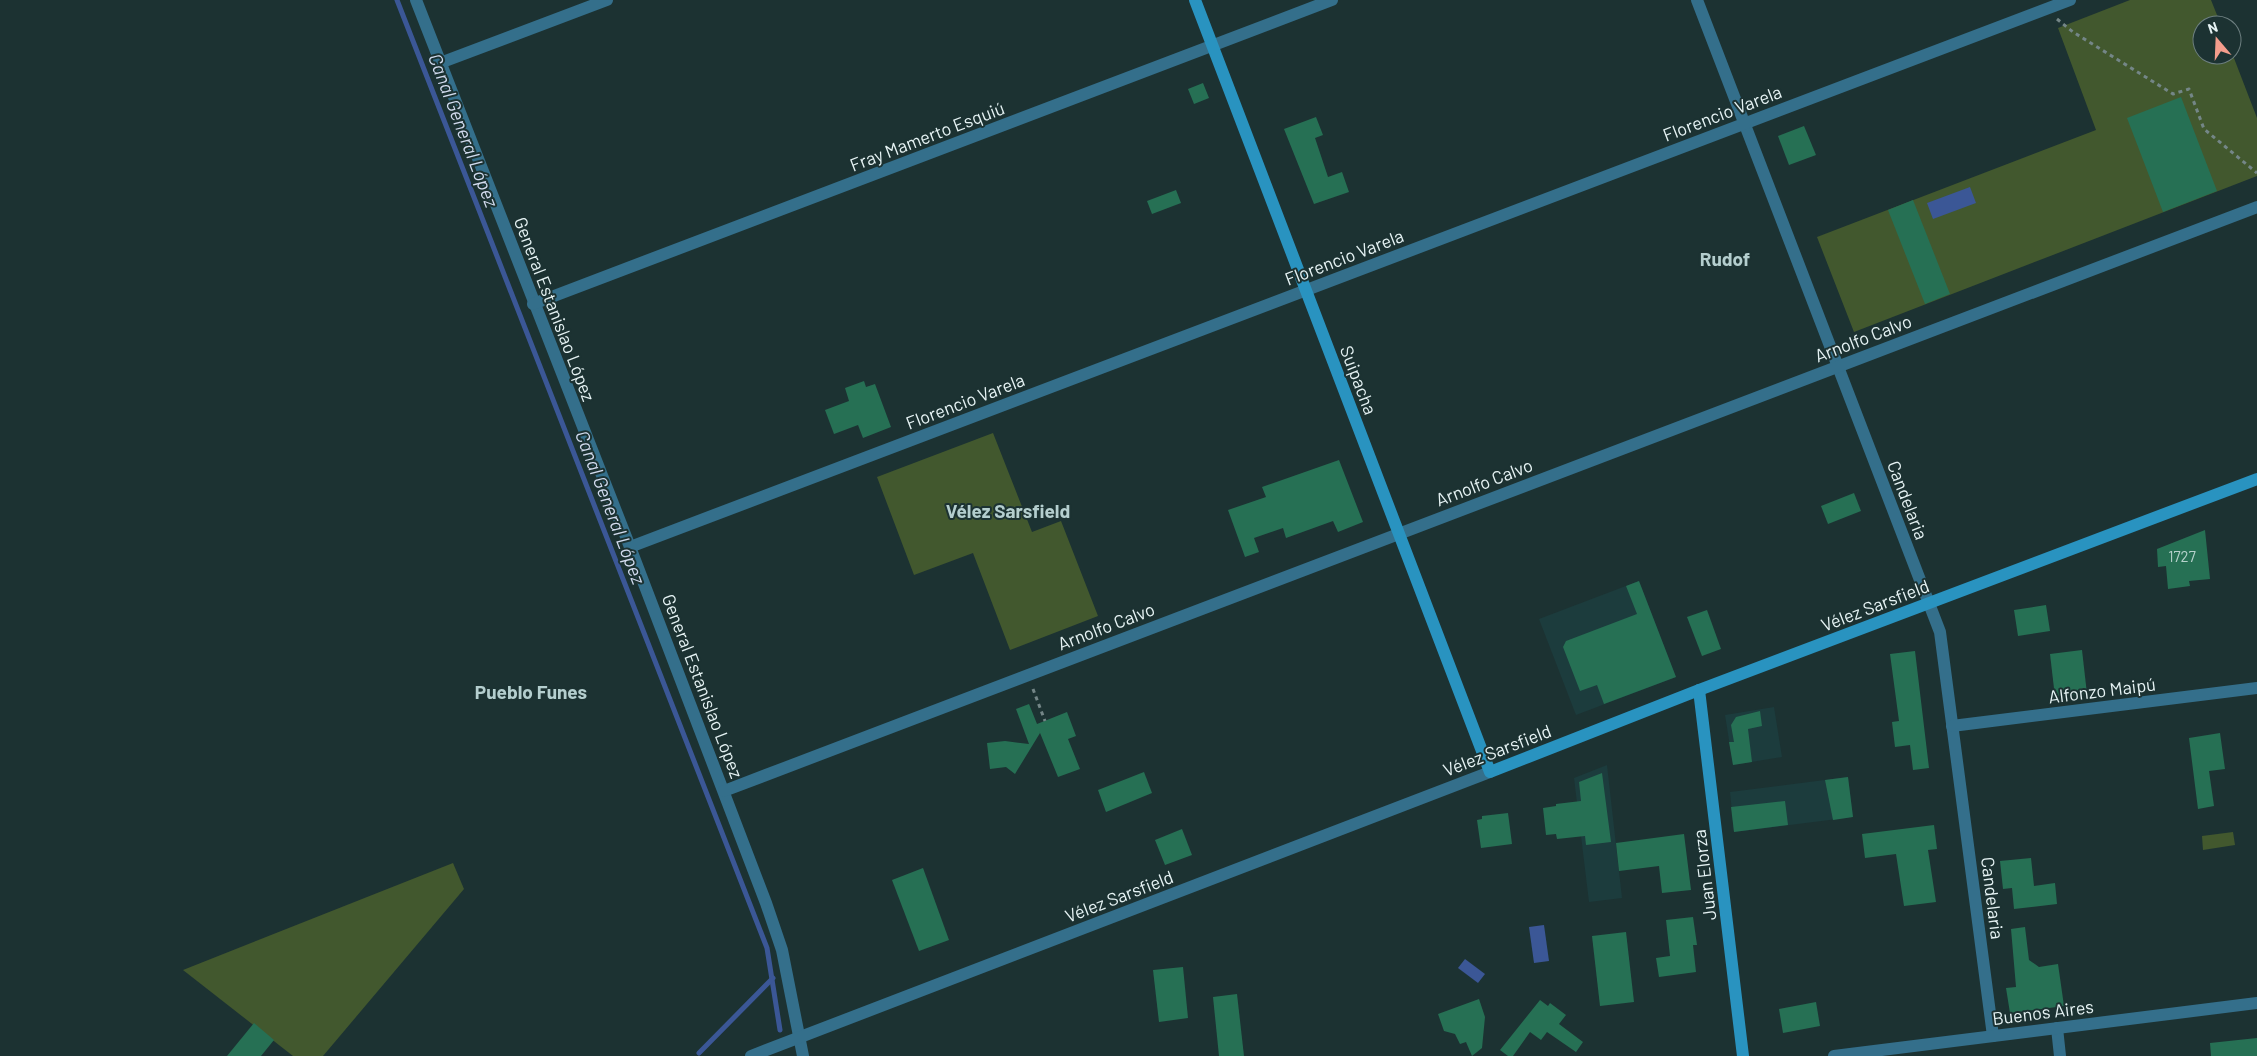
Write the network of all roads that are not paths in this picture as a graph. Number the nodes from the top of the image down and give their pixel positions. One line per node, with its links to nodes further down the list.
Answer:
1 (416, 0): 8 (street, General Estanislao López)
2 (607, 0): 8 (street)
3 (1195, 0): 7 (main road, Suipacha)
4 (1332, 0): 7 (street, Fray Mamerto Esquiú)
5 (1697, 0): 9 (street, Candelaria)
6 (2070, 0): 9 (street, Florencio Varela)
7 (1212, 46): 11 (main road, Suipacha); 12 (street, Fray Mamerto Esquiú)
8 (440, 64): 12 (street, General Estanislao López)
9 (1744, 124): 11 (street, Florencio Varela); 13 (street, Candelaria)
10 (2257, 207): 13 (street, Arnolfo Calvo)
11 (1306, 290): 15 (main road, Suipacha); 16 (street, Florencio Varela)
12 (533, 304): 16 (street, General Estanislao López)
13 (1838, 366): 15 (street, Arnolfo Calvo); 17 (street, Candelaria)
14 (2257, 479): 17 (main road, Vélez Sarsfield)
15 (1399, 533): 21 (main road, Suipacha); 22 (street, Arnolfo Calvo)
16 (630, 547): 22 (street, General Estanislao López)
17 (1929, 603): 19 (main road, Vélez Sarsfield); 20 (street, Candelaria)
18 (2257, 688): 20 (street, Alfonzo Maipú)
19 (1699, 690): 21 (main road, Vélez Sarsfield); 29 (main road, Juan Elorza)
20 (1952, 726): 25 (street, Candelaria)
21 (1490, 772): 26 (street, Vélez Sarsfield)
22 (724, 790): 26 (street, General Estanislao López)
23 (2257, 1003): 24 (street, Buenos Aires)
24 (2057, 1028): 25 (street, Buenos Aires); 31 (street)
25 (1993, 1036): 30 (street, Buenos Aires)
26 (800, 1037): 27 (street, Vélez Sarsfield); 28 (street, General Estanislao López)
27 (751, 1056)
28 (803, 1056)
29 (1743, 1056)
30 (1834, 1056)
31 (2060, 1056)

